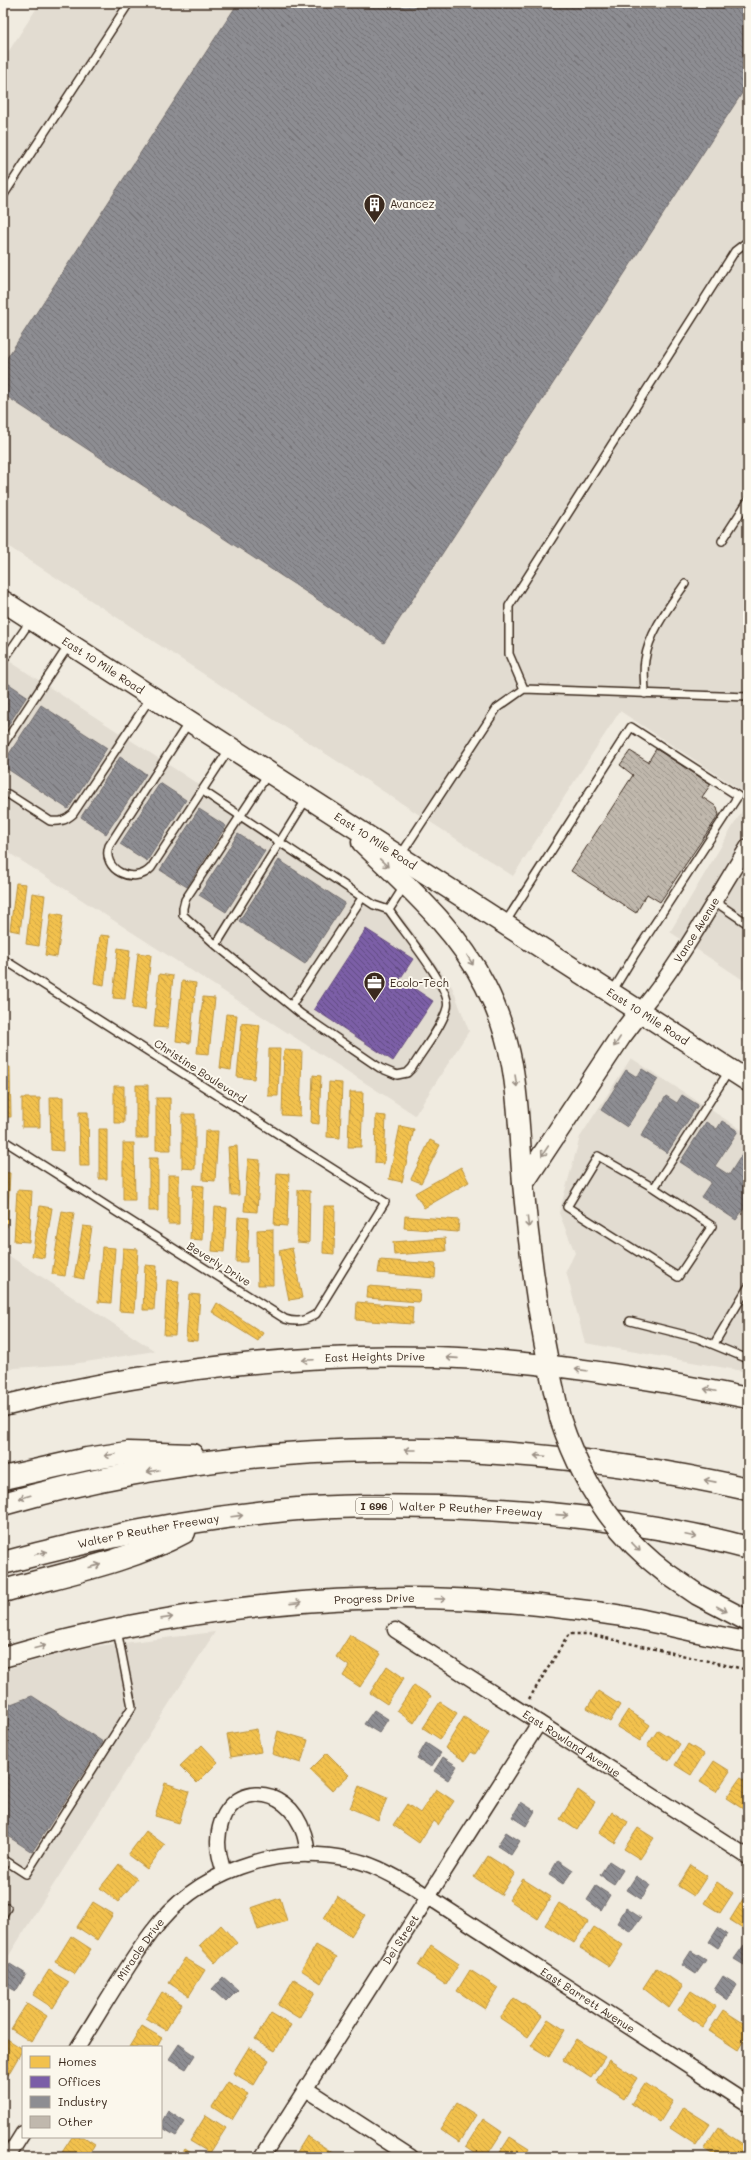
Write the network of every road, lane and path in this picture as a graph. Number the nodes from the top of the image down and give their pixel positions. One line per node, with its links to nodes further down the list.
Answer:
1 (130, 3): 2 (lane)
2 (3, 196)
3 (748, 241): 11 (lane)
4 (748, 501): 5 (lane)
5 (722, 541)
6 (685, 584): 12 (lane)
7 (3, 601): 8 (main road, East 10 Mile Road)
8 (32, 620): 9 (main road, East 10 Mile Road); 10 (lane)
9 (70, 644): 13 (main road, East 10 Mile Road); 16 (lane)
10 (3, 661)
11 (524, 689): 12 (lane); 26 (lane)
12 (644, 694): 14 (lane)
13 (151, 697): 15 (main road, East 10 Mile Road); 20 (lane)
14 (748, 697)
15 (189, 722): 17 (main road, East 10 Mile Road); 19 (lane)
16 (3, 745)
17 (230, 748): 18 (main road, East 10 Mile Road); 19 (lane)
18 (268, 773): 21 (main road, East 10 Mile Road); 22 (lane)
19 (203, 791): 22 (lane)
20 (8, 794)
21 (307, 798): 23 (main road, East 10 Mile Road); 24 (lane)
22 (240, 816): 24 (lane); 33 (lane)
23 (336, 817): 26 (main road, East 10 Mile Road); 27 (main road, one-way to 27)
24 (280, 843): 28 (lane); 33 (lane)
25 (748, 846): 29 (street, Vance Avenue)
26 (400, 856): 27 (main road, East 10 Mile Road)
27 (411, 875): 30 (lane); 31 (main road, East 10 Mile Road); 41 (main road, one-way to 41)
28 (362, 898): 30 (lane); 36 (lane)
29 (714, 901): 32 (lane); 37 (street, Vance Avenue)
30 (389, 910): 36 (lane)
31 (504, 923): 35 (main road, East 10 Mile Road); 35 (lane)
32 (748, 924)
33 (216, 945): 36 (lane)
34 (3, 959): 43 (lane, Christine Boulevard)
35 (612, 992): 37 (main road, East 10 Mile Road)
36 (291, 1006)
37 (640, 1011): 38 (main road, East 10 Mile Road); 41 (main road, one-way to 41)
38 (730, 1069): 39 (main road, East 10 Mile Road); 42 (lane)
39 (748, 1081)
40 (3, 1140): 43 (lane, Beverly Drive)
41 (523, 1184): 48 (main road, one-way to 48)
42 (654, 1188): 42 (lane)
43 (385, 1202)
44 (748, 1287): 46 (lane)
45 (630, 1321): 46 (lane)
46 (714, 1344): 47 (lane)
47 (748, 1359)
48 (548, 1365): 49 (main road, East Heights Drive, one-way to 48); 50 (main road, East Heights Drive, one-way to 50); 59 (main road, one-way to 59, bridge)
49 (748, 1398)
50 (3, 1406)
51 (261, 1456): 52 (highway, one-way to 52); 53 (highway, one-way to 51); 54 (highway, one-way to 54)
52 (3, 1478)
53 (748, 1489)
54 (3, 1504)
55 (205, 1520): 56 (highway, Walter P Reuther Freeway / I 696, one-way to 56); 57 (highway, Walter P Reuther Freeway / I 696, one-way to 55); 58 (highway, one-way to 55)
56 (748, 1548)
57 (3, 1563)
58 (3, 1591)
59 (748, 1621)
60 (117, 1629): 62 (main road, Progress Drive, one-way to 62); 63 (main road, Progress Drive, one-way to 60); 69 (lane)
61 (395, 1630): 66 (street, East Rowland Avenue)
62 (748, 1642)
63 (3, 1657)
64 (748, 1670): 65 (path)
65 (528, 1702)
66 (539, 1723): 68 (street, East Rowland Avenue); 71 (street, Dei Street)
67 (308, 1855): 70 (street, Miracle Drive); 70 (street); 71 (street, Miracle Drive)
68 (748, 1857)
69 (3, 1859)
70 (224, 1872): 74 (street, Miracle Drive)
71 (428, 1897): 75 (street, Dei Street); 76 (street, East Barrett Avenue)
72 (7, 1908): 73 (lane)
73 (3, 1915)
74 (79, 2046)
75 (306, 2089): 79 (street, Dei Street); 80 (street)
76 (748, 2104)
77 (22, 2135): 78 (street)
78 (8, 2157)
79 (262, 2157)
80 (411, 2157)

